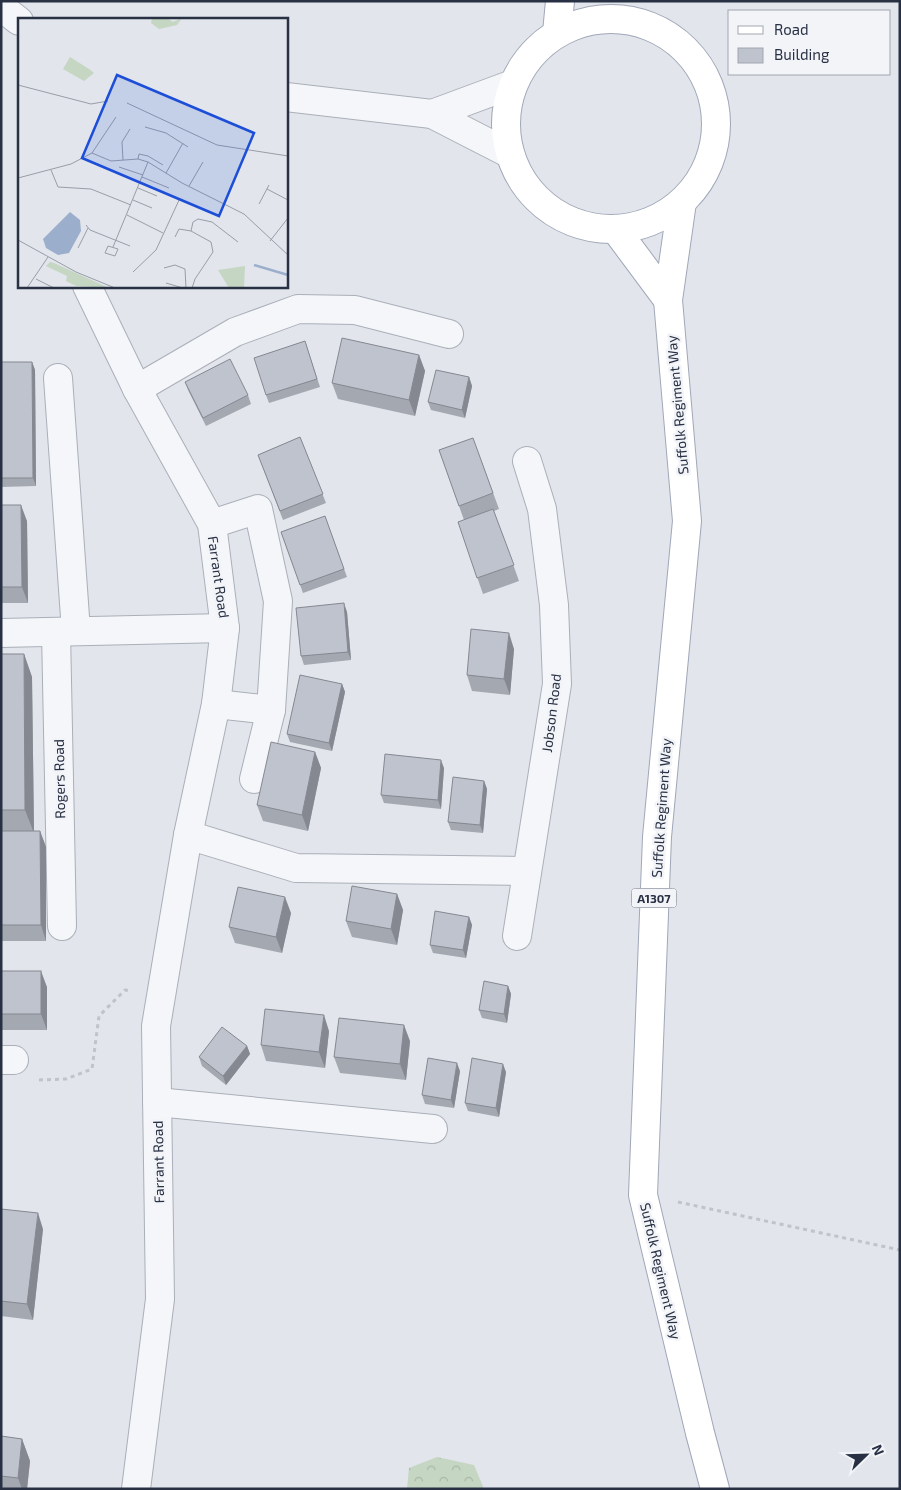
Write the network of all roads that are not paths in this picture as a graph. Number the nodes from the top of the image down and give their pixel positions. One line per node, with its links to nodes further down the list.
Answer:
1 (560, 1): 5 (main road)
2 (1, 7): 4 (street)
3 (616, 10): 5 (main road); 10 (main road)
4 (18, 20)
5 (557, 33): 6 (main road)
6 (513, 84): 8 (street); 9 (main road)
7 (288, 96): 8 (street)
8 (432, 114): 9 (street)
9 (510, 154): 11 (main road)
10 (682, 202): 11 (main road); 13 (main road, Suffolk Regiment Way)
11 (616, 230): 13 (main road)
12 (88, 288): 16 (street, Farrant Road)
13 (668, 300): 32 (main road, Suffolk Regiment Way / A1307)
14 (449, 334): 16 (street)
15 (58, 378): 20 (street, Rogers Road)
16 (137, 389): 18 (street, Farrant Road)
17 (527, 461): 26 (street, Jobson Road)
18 (212, 524): 19 (street, Farrant Road); 23 (street)
19 (226, 628): 20 (street); 22 (street, Farrant Road)
20 (66, 632): 21 (street); 27 (street, Rogers Road)
21 (1, 633)
22 (216, 704): 23 (street); 25 (street, Farrant Road)
23 (271, 710): 24 (street)
24 (254, 780)
25 (188, 836): 26 (street); 29 (street, Farrant Road)
26 (527, 871): 28 (street, Jobson Road)
27 (62, 926)
28 (517, 936)
29 (157, 1102): 30 (street); 31 (street, Farrant Road)
30 (433, 1129)
31 (136, 1489)
32 (715, 1489)

